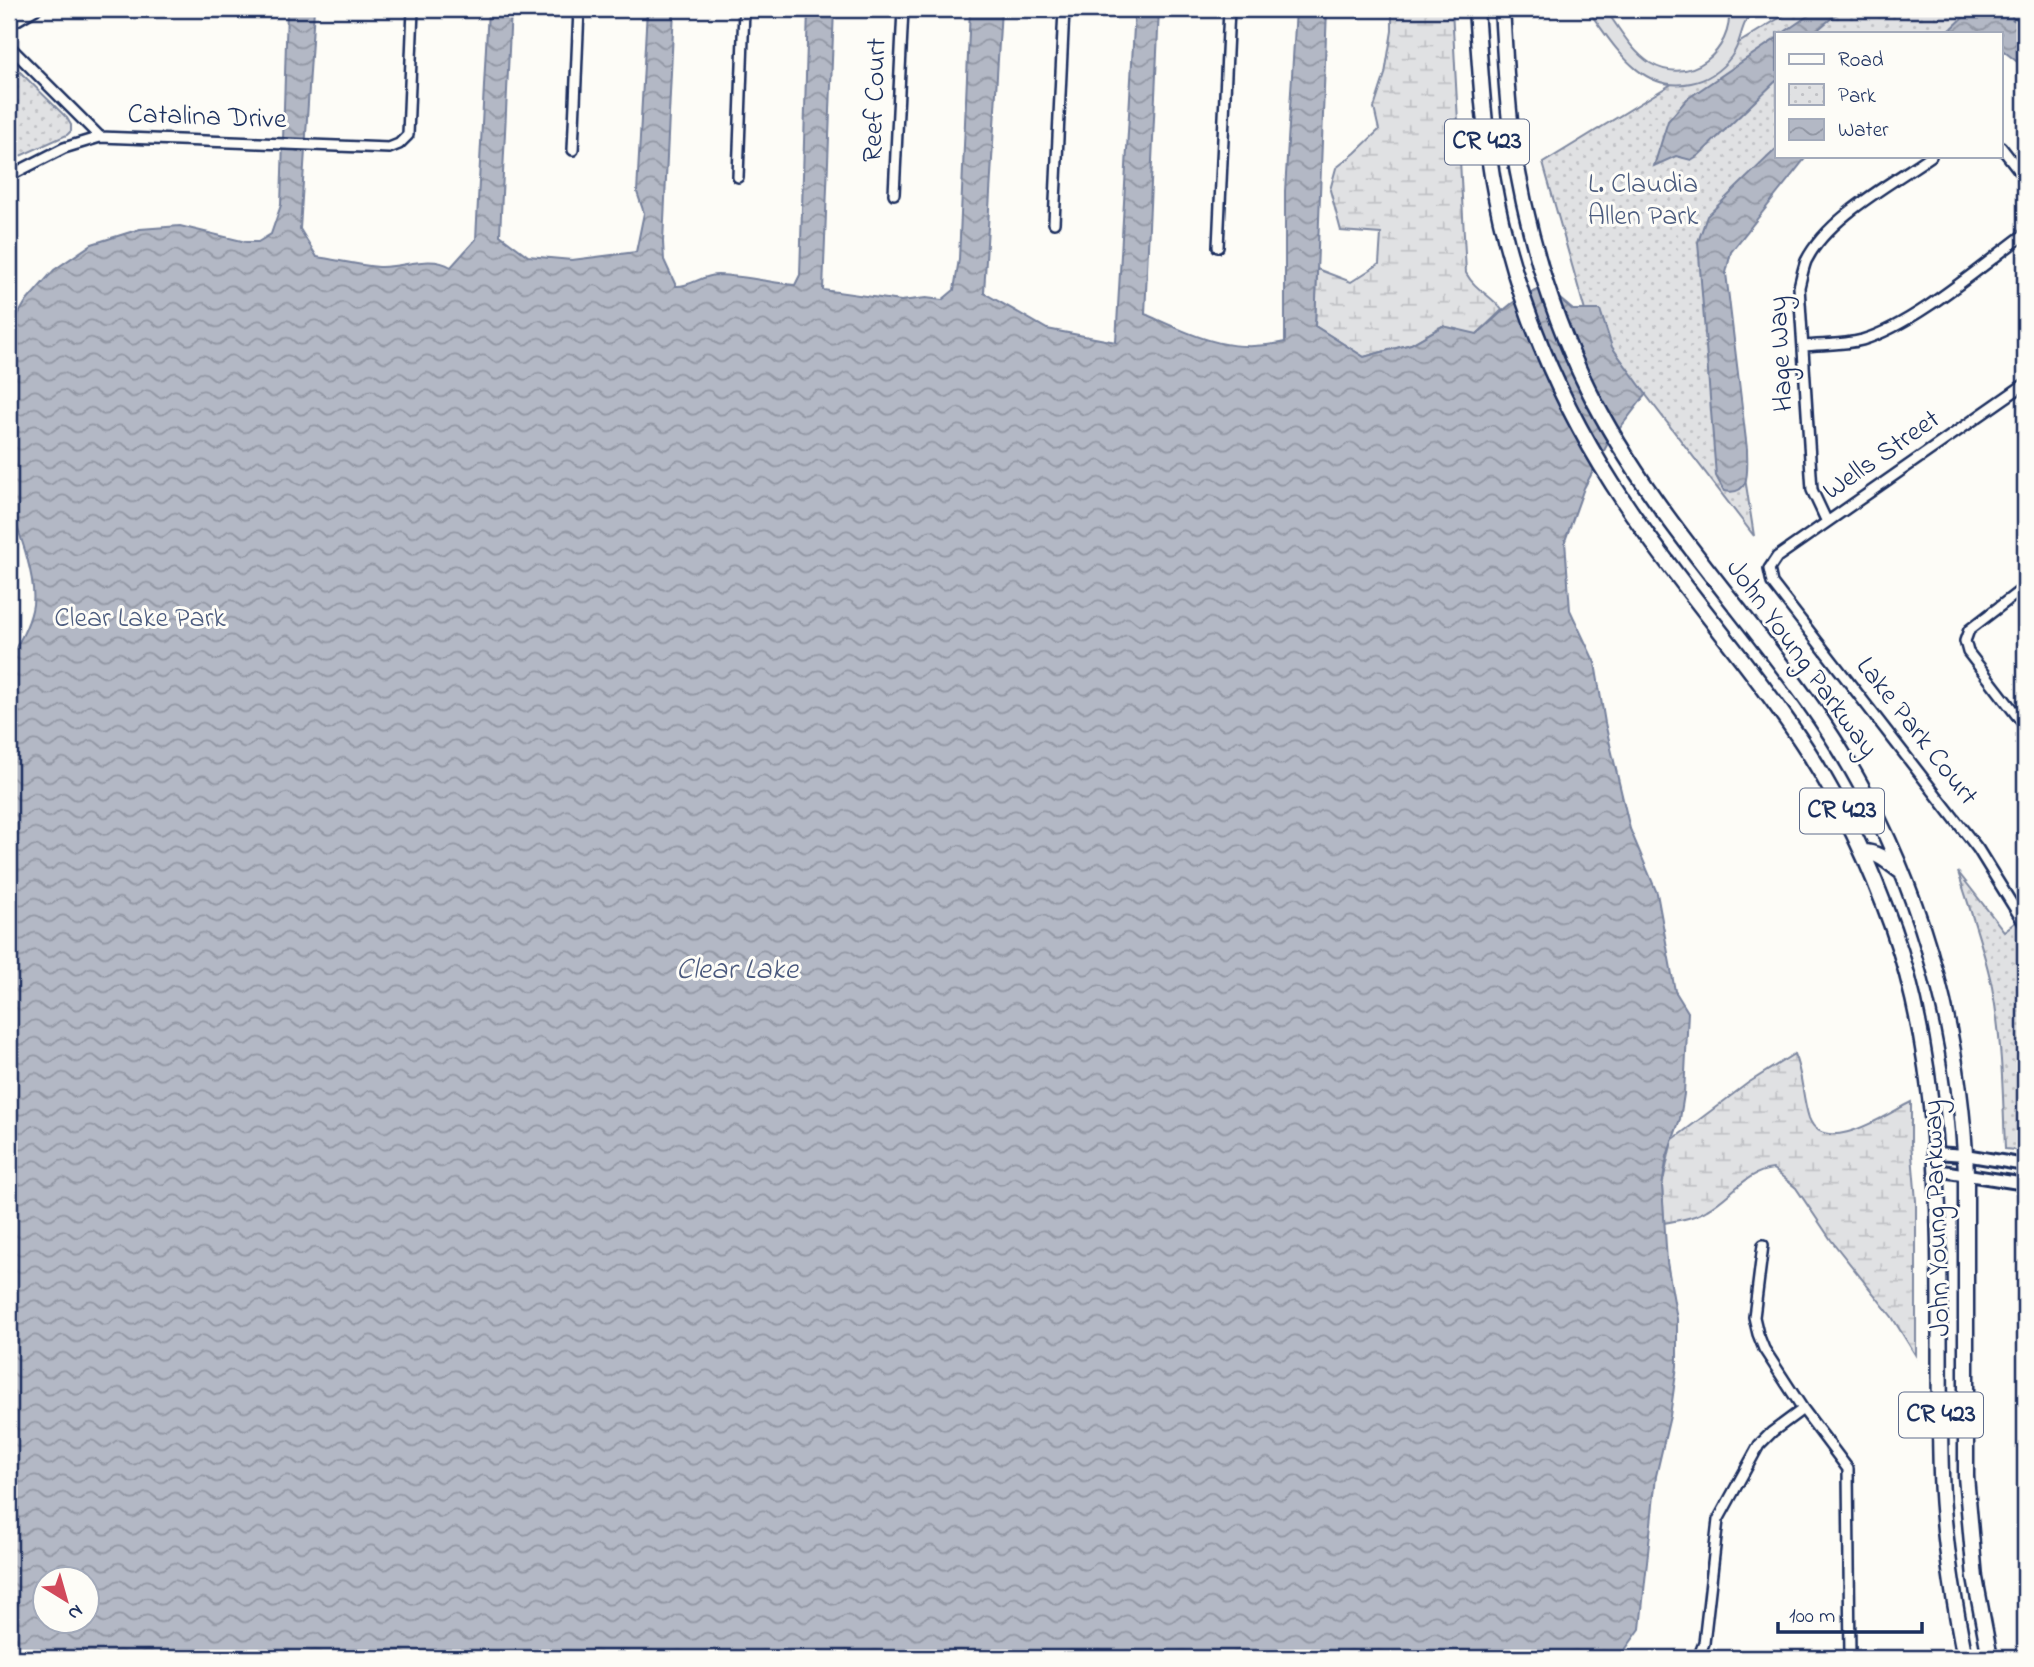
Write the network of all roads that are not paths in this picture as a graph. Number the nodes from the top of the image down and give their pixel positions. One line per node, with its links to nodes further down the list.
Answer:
1 (36, 9): 10 (street)
2 (413, 9): 12 (street, Catalina Drive)
3 (579, 9): 14 (street)
4 (744, 9): 17 (street)
5 (902, 9): 19 (street, Reef Court)
6 (1064, 9): 20 (street)
7 (1229, 9): 22 (street)
8 (1476, 9): 29 (main road, John Young Parkway / CR 423)
9 (1502, 9): 30 (main road, John Young Parkway / CR 423)
10 (9, 25)
11 (9, 46): 12 (street)
12 (100, 137): 16 (street, Catalina Drive)
13 (2002, 148): 18 (street)
14 (573, 150)
15 (1928, 158): 23 (street, Hage Way)
16 (9, 176)
17 (738, 177)
18 (2025, 178)
19 (894, 194)
20 (1054, 223)
21 (2025, 234): 23 (street)
22 (1218, 247)
23 (1803, 346): 25 (street, Hage Way)
24 (2025, 384): 25 (street, Wells Street)
25 (1826, 522): 26 (street, Wells Street)
26 (1769, 569): 31 (street, Lake Park Court)
27 (2025, 587): 28 (street)
28 (2025, 726)
29 (1863, 852): 30 (main road); 32 (main road, John Young Parkway / CR 423)
30 (1903, 874): 33 (main road, John Young Parkway / CR 423)
31 (2025, 925)
32 (1936, 1153): 33 (street); 35 (main road, John Young Parkway / CR 423)
33 (1965, 1155): 34 (street); 36 (main road, John Young Parkway / CR 423)
34 (2025, 1165)
35 (1936, 1170): 36 (street); 42 (main road, John Young Parkway / CR 423)
36 (1966, 1173): 37 (street); 43 (main road, John Young Parkway / CR 423)
37 (2025, 1184)
38 (1763, 1245): 39 (street)
39 (1803, 1409): 40 (street); 41 (street)
40 (1698, 1658)
41 (1850, 1658)
42 (1965, 1658)
43 (1990, 1658)

